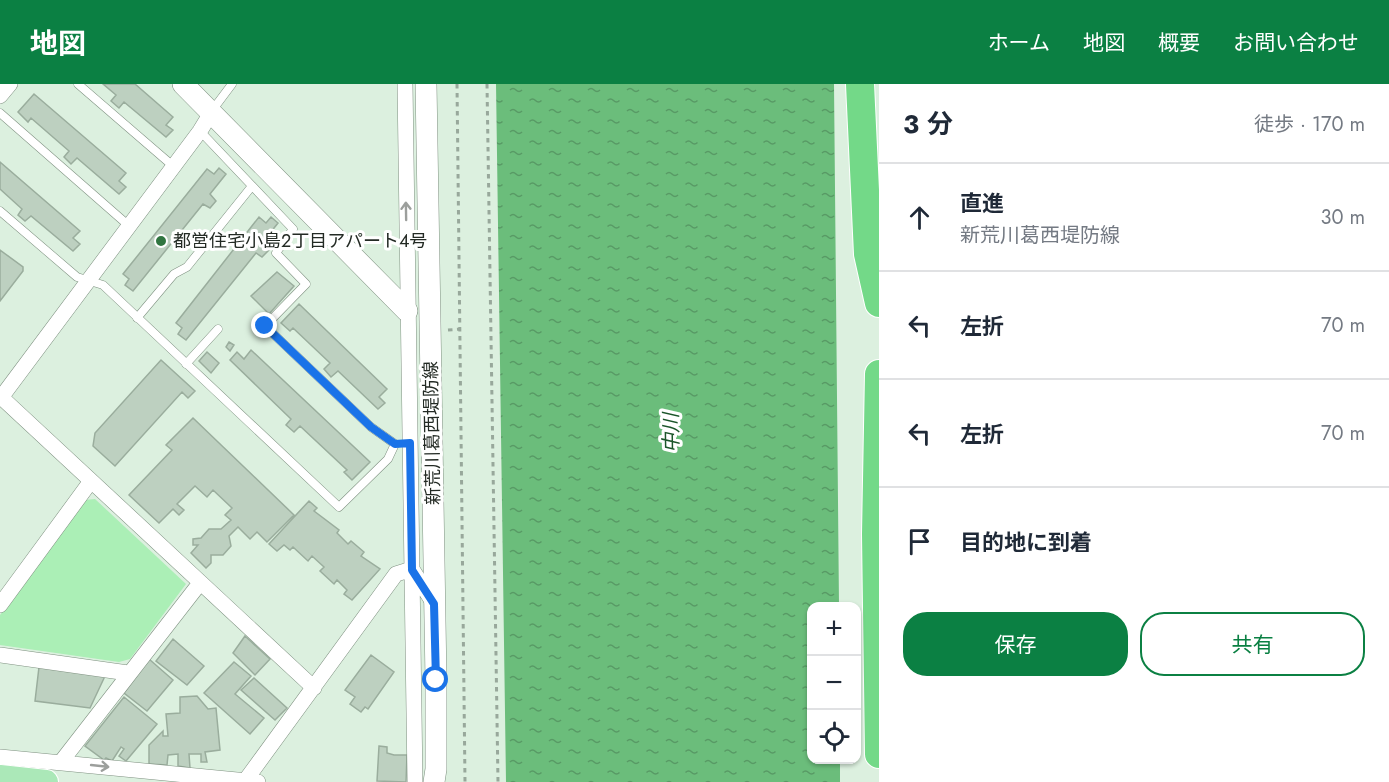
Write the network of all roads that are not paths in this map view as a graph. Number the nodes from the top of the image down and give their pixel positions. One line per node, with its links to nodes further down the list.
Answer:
1 (10, 84): 9 (street)
2 (78, 84): 13 (lane)
3 (183, 84): 11 (main road)
4 (232, 84): 11 (lane)
5 (405, 84): 20 (street, one-way to 5)
6 (426, 84): 30 (main road, 新荒川葛西堤防線)
7 (860, 84): 19 (highway)
8 (875, 84): 17 (highway)
9 (0, 96)
10 (0, 113): 16 (lane)
11 (211, 113): 12 (street); 20 (main road)
12 (200, 131): 13 (street); 14 (lane)
13 (173, 166): 16 (street)
14 (252, 186): 21 (lane); 26 (lane)
15 (0, 211): 18 (lane)
16 (128, 225): 18 (street)
17 (879, 261)
18 (87, 280): 21 (lane); 25 (street)
19 (879, 303)
20 (407, 311): 26 (street)
21 (137, 318): 23 (lane)
22 (218, 328): 23 (lane)
23 (186, 364): 26 (lane)
24 (879, 374): 35 (highway)
25 (3, 390): 27 (street)
26 (403, 443): 28 (street)
27 (91, 481): 29 (street); 31 (street)
28 (412, 570): 30 (street); 34 (street); 41 (street)
29 (200, 583): 33 (street); 34 (street)
30 (434, 604): 42 (main road, 新荒川葛西堤防線)
31 (0, 605)
32 (0, 655): 33 (street)
33 (128, 673): 37 (street)
34 (314, 688): 39 (street)
35 (879, 754)
36 (0, 757): 37 (street)
37 (61, 762): 39 (street, one-way to 39)
38 (0, 777): 40 (main road)
39 (252, 781)
40 (46, 782)
41 (415, 782)
42 (434, 782)

